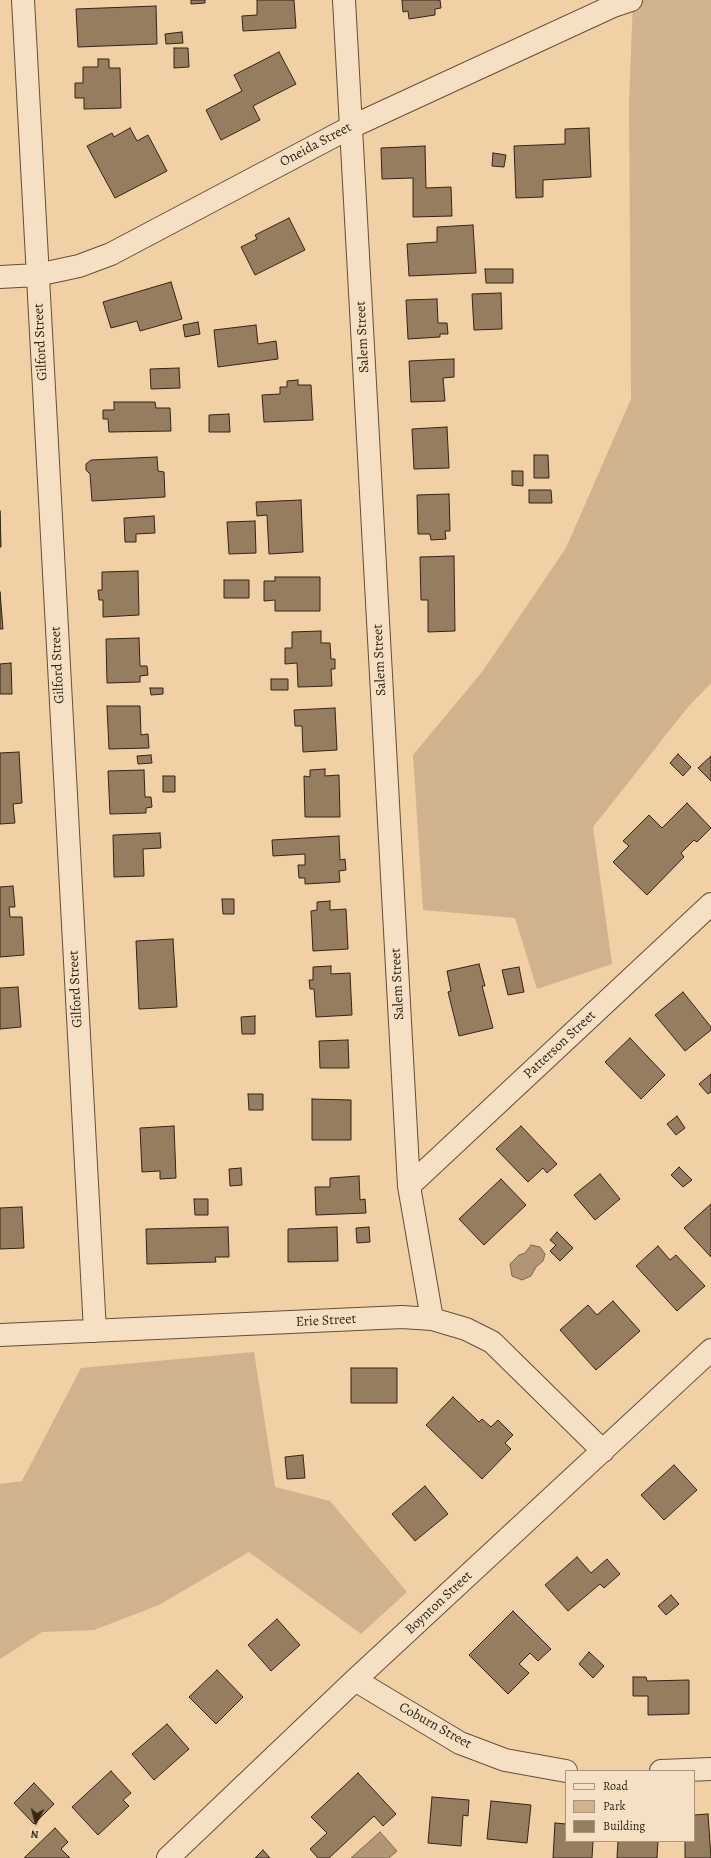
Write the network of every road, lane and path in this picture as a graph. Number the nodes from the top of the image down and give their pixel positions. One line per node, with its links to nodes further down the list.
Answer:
1 (24, 0): 5 (street, Gilford Street)
2 (344, 0): 4 (street, Salem Street)
3 (631, 0): 4 (street, Oneida Street)
4 (351, 127): 5 (street, Oneida Street); 8 (street, Salem Street)
5 (37, 276): 6 (street, Oneida Street); 10 (street, Gilford Street)
6 (0, 277)
7 (711, 904): 8 (street, Patterson Street)
8 (409, 1186): 9 (street, Salem Street)
9 (432, 1318): 10 (street, Erie Street); 13 (street, Erie Street)
10 (95, 1331): 11 (street, Erie Street)
11 (0, 1336)
12 (711, 1350): 13 (street, Boynton Street)
13 (603, 1451): 14 (street, Boynton Street)
14 (355, 1680): 17 (street, Coburn Street); 18 (street, Boynton Street)
15 (711, 1769): 16 (street)
16 (686, 1770)
17 (565, 1771)
18 (168, 1858)

